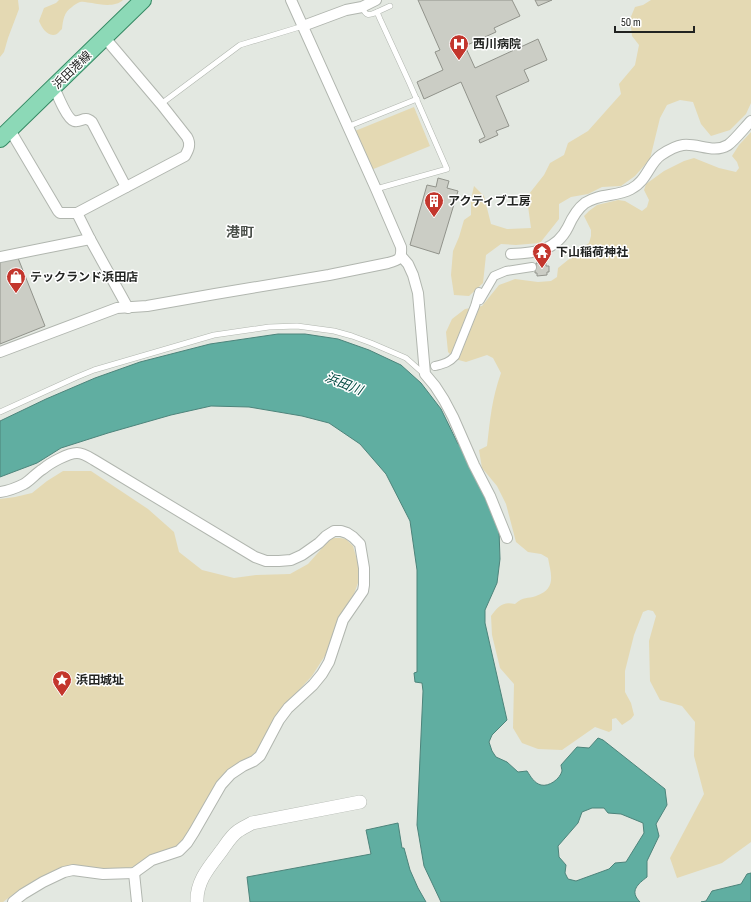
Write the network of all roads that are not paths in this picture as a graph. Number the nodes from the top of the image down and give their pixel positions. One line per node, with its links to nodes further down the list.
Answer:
1 (144, 0): 8 (main road, 浜田港線)
2 (291, 0): 7 (street)
3 (376, 0): 4 (street)
4 (362, 6): 6 (lane); 7 (street)
5 (390, 6): 6 (lane)
6 (377, 12): 10 (lane)
7 (303, 26): 11 (lane); 13 (street)
8 (105, 38): 9 (main road, 浜田港線); 11 (street)
9 (54, 87): 14 (main road, 浜田港線); 15 (street)
10 (417, 99): 13 (lane); 16 (lane)
11 (161, 104): 15 (street)
12 (751, 121): 19 (street)
13 (347, 127): 16 (street)
14 (5, 135): 17 (street)
15 (126, 187): 17 (street)
16 (376, 189): 20 (street)
17 (77, 213): 18 (street)
18 (90, 239): 21 (street); 25 (street)
19 (511, 254)
20 (401, 256): 25 (street); 28 (street)
21 (0, 257)
22 (532, 267): 24 (street)
23 (479, 292): 24 (street)
24 (475, 306): 27 (street)
25 (128, 308): 26 (street)
26 (0, 352)
27 (435, 366)
28 (425, 374): 29 (lane); 31 (street)
29 (0, 412)
30 (0, 492): 33 (street)
31 (507, 538)
32 (360, 802): 36 (street)
33 (134, 873): 34 (street); 35 (street)
34 (13, 902)
35 (137, 902)
36 (197, 902)

